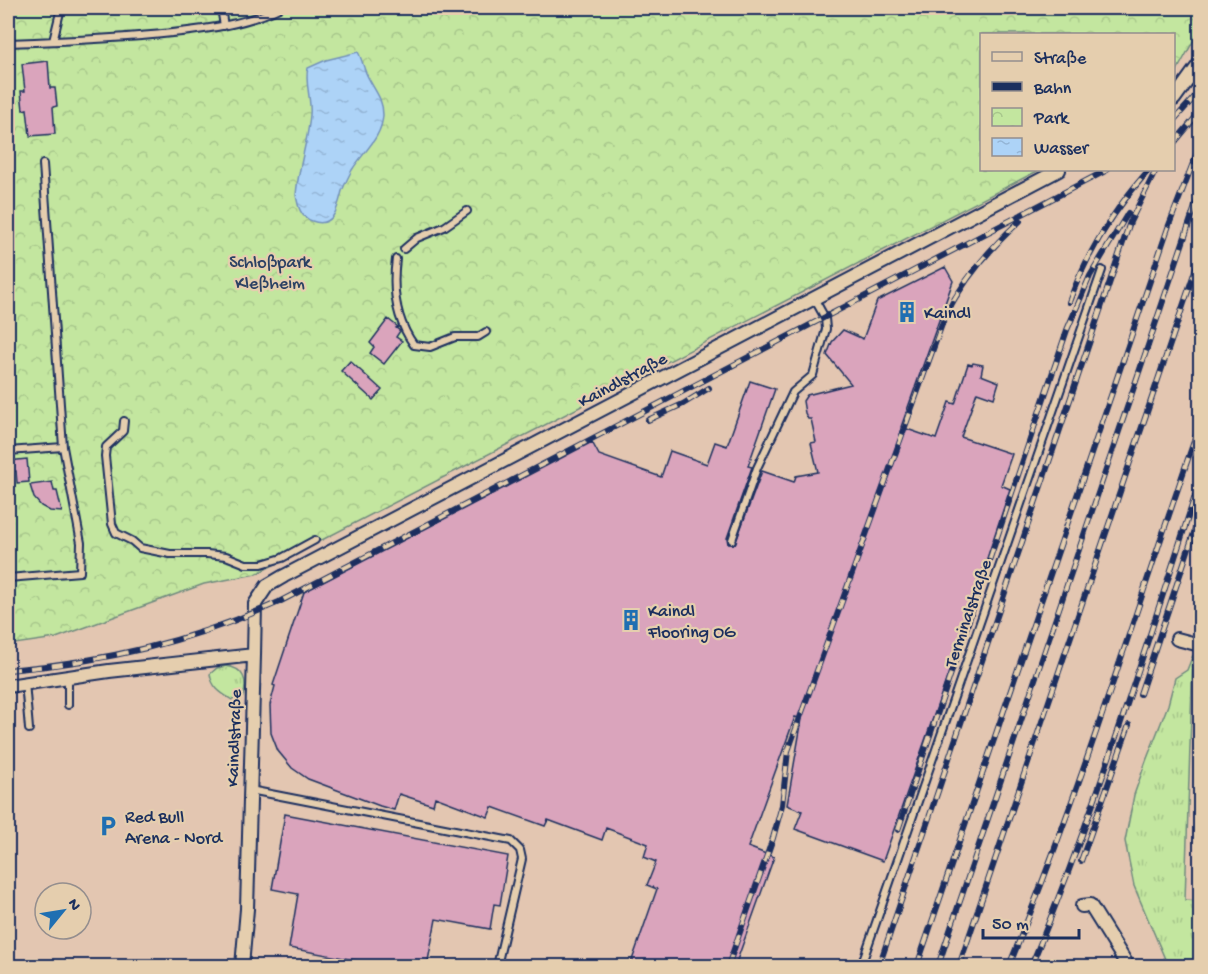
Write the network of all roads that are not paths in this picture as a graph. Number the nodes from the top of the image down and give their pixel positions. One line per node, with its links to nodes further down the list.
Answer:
1 (60, 8): 5 (lane)
2 (221, 8): 4 (lane)
3 (279, 8): 4 (lane)
4 (224, 26): 5 (lane)
5 (53, 41): 6 (lane)
6 (8, 42)
7 (1200, 63): 8 (street)
8 (1175, 96)
9 (43, 164): 18 (lane)
10 (1057, 171): 15 (street, Kaindlstraße)
11 (467, 211): 12 (lane)
12 (404, 249)
13 (396, 259): 16 (lane)
14 (1102, 270): 35 (lane, Terminalstraße)
15 (814, 298): 21 (lane); 25 (street, Kaindlstraße)
16 (486, 333)
17 (124, 421): 20 (lane)
18 (63, 447): 19 (lane); 22 (lane)
19 (8, 451)
20 (315, 540)
21 (732, 540)
22 (8, 578)
23 (1177, 639): 24 (street)
24 (1200, 645)
25 (254, 656): 26 (street); 31 (street, Kaindlstraße)
26 (68, 677): 27 (street); 29 (lane)
27 (25, 682): 28 (street); 30 (lane)
28 (8, 686)
29 (68, 705)
30 (29, 729)
31 (249, 790): 33 (street, Kaindlstraße); 34 (lane)
32 (1082, 906): 36 (street)
33 (242, 966)
34 (497, 966)
35 (861, 966)
36 (1128, 966)

